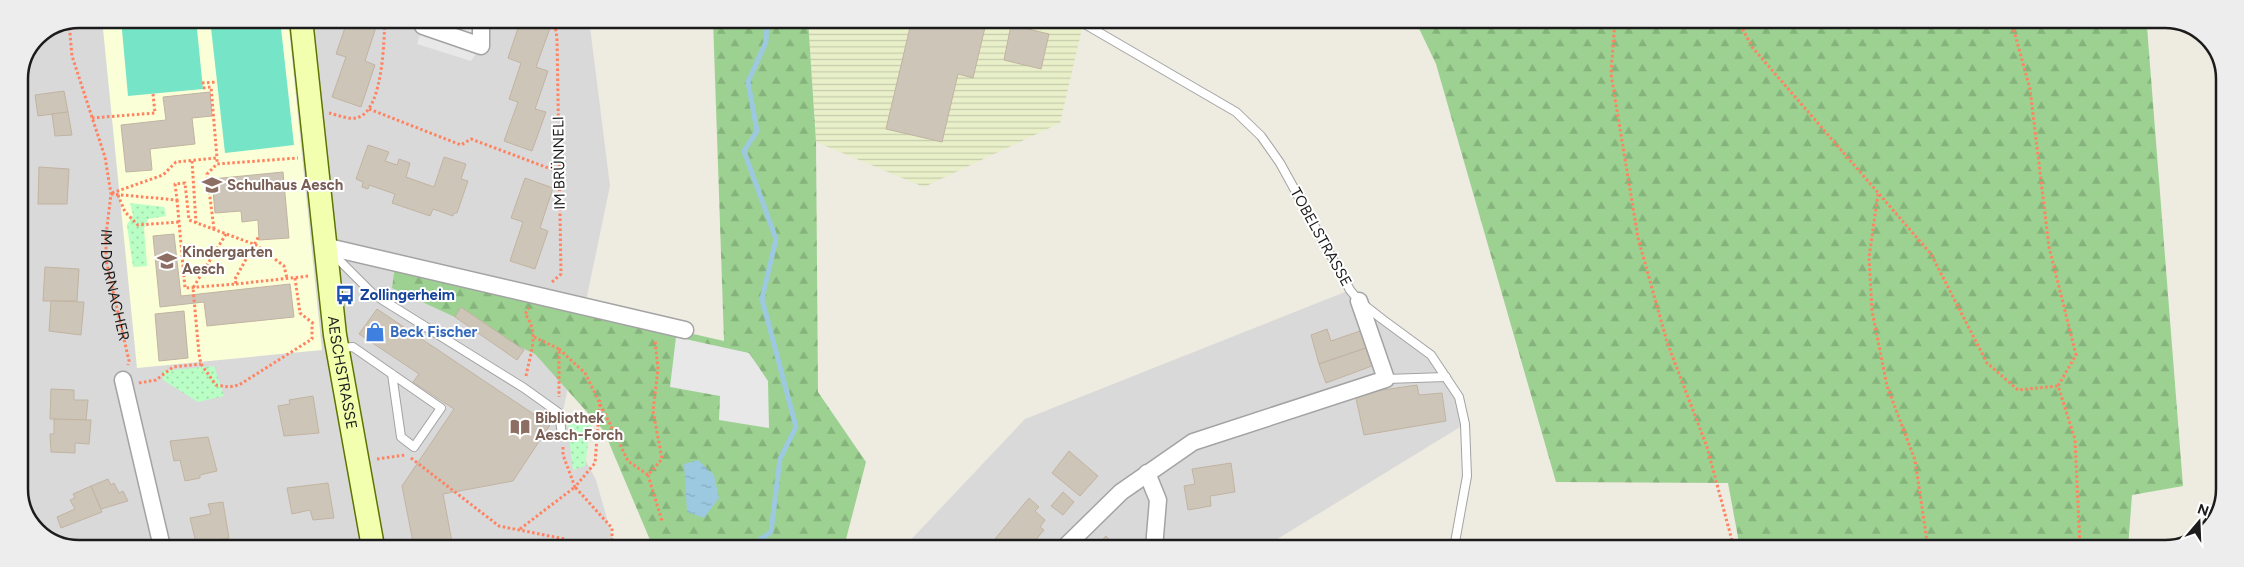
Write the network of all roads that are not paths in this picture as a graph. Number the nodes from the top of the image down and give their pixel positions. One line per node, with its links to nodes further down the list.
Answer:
1 (302, 28): 5 (main road, AESCHSTRASSE)
2 (429, 28): 3 (street)
3 (481, 28)
4 (1091, 28): 6 (lane, TOBELSTRASSE)
5 (324, 246): 7 (street); 8 (main road, AESCHSTRASSE); 13 (lane)
6 (1359, 301): 10 (lane, TOBELSTRASSE); 11 (street)
7 (686, 330)
8 (338, 348): 9 (lane); 16 (main road, AESCHSTRASSE)
9 (392, 374): 9 (lane)
10 (1446, 377): 11 (lane); 19 (lane, TOBELSTRASSE)
11 (1386, 379): 14 (street)
12 (123, 380): 15 (street)
13 (562, 435)
14 (1147, 473): 17 (street); 18 (street)
15 (160, 540)
16 (372, 540)
17 (1072, 540)
18 (1155, 540)
19 (1455, 540)

